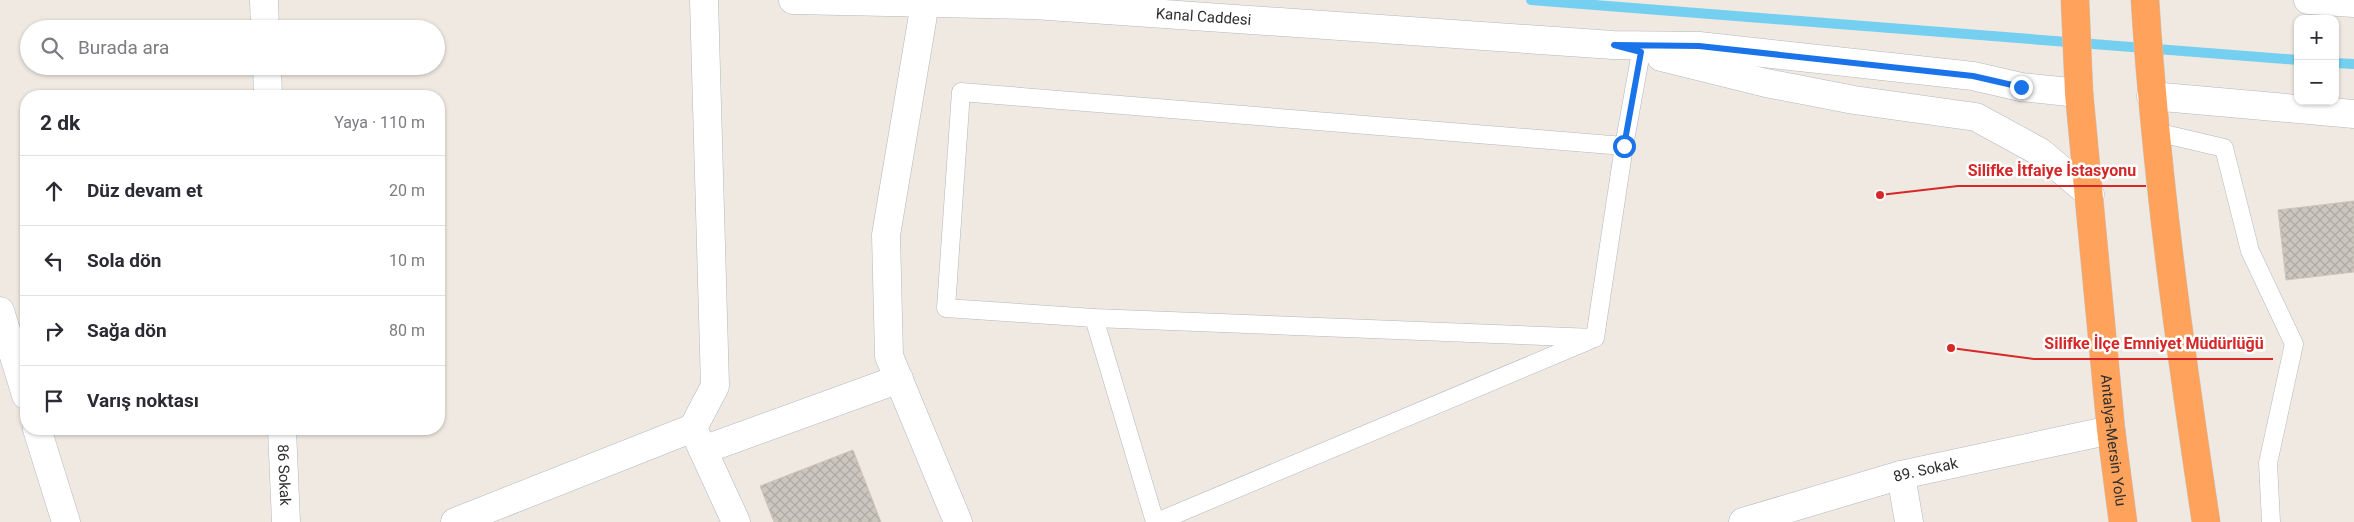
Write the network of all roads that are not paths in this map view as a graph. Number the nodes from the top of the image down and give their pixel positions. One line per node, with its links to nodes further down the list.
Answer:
1 (264, 0): 9 (street)
2 (704, 0): 28 (street)
3 (792, 0): 7 (street, Kanal Caddesi)
4 (2075, 0): 14 (highway, Antalya-Mersin Yolu)
5 (2145, 0): 15 (highway)
6 (2308, 0): 8 (street)
7 (925, 3): 10 (street, Kanal Caddesi); 24 (street)
8 (2354, 3)
9 (265, 20)
10 (1614, 45): 11 (street); 14 (street)
11 (1641, 52): 18 (lane); 19 (street)
12 (267, 75): 13 (street)
13 (268, 90)
14 (2079, 93): 19 (highway, Antalya-Mersin Yolu)
15 (2151, 96): 16 (street); 17 (highway)
16 (2354, 114)
17 (2156, 132): 39 (highway); 40 (lane)
18 (1624, 146): 21 (lane); 22 (lane)
19 (2090, 194): 25 (highway, Antalya-Mersin Yolu)
20 (0, 311): 23 (street)
21 (1094, 318): 22 (lane); 35 (lane)
22 (1596, 338): 35 (lane)
23 (20, 376)
24 (899, 379): 28 (street); 34 (street)
25 (2112, 430): 29 (street, 89. Sokak); 38 (highway, Antalya-Mersin Yolu)
26 (39, 435): 30 (street)
27 (282, 435): 31 (street, 86 Sokak)
28 (698, 439): 32 (street); 33 (street)
29 (1901, 475): 36 (street, 89. Sokak); 37 (street)
30 (66, 522)
31 (286, 522)
32 (455, 522)
33 (736, 522)
34 (958, 522)
35 (1156, 522)
36 (1743, 522)
37 (1909, 522)
38 (2124, 522)
39 (2206, 522)
40 (2271, 522)

